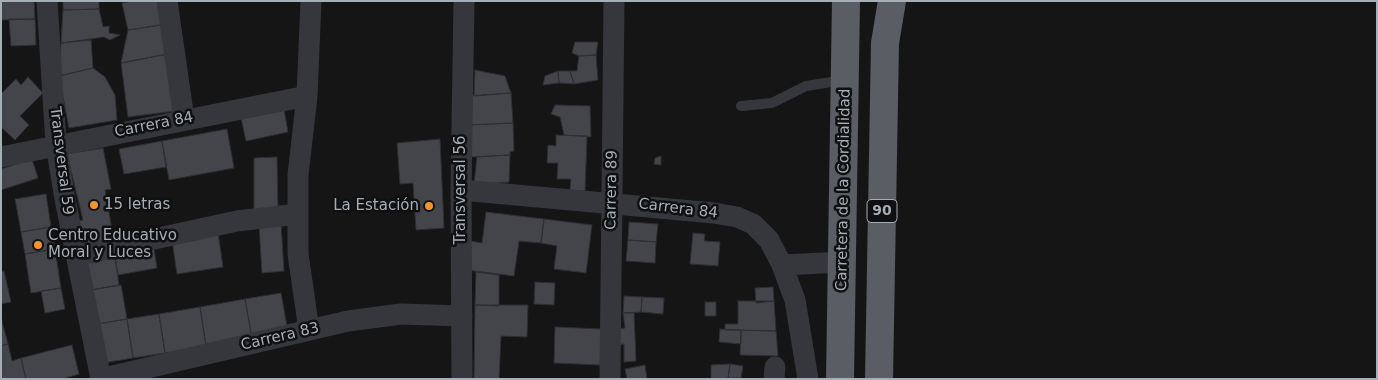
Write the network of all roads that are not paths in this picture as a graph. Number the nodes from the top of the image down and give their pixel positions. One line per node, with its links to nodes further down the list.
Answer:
1 (47, 1): 12 (street, Transversal 59)
2 (167, 1): 11 (street)
3 (311, 1): 9 (street)
4 (464, 1): 14 (street, Transversal 56)
5 (614, 1): 15 (street, Carrera 89)
6 (846, 1): 8 (highway, Carretera de la Cordialidad)
7 (892, 1): 27 (highway, 90)
8 (845, 80): 10 (lane); 18 (highway, Carretera de la Cordialidad)
9 (307, 96): 11 (street, Carrera 84); 16 (street)
10 (741, 106)
11 (184, 119): 12 (street, Carrera 84)
12 (56, 144): 13 (street, Carrera 84); 17 (street, Transversal 59)
13 (1, 156)
14 (460, 190): 15 (street, Carrera 84); 20 (street, Transversal 56)
15 (612, 202): 19 (street, Carrera 84); 24 (street, Carrera 89)
16 (298, 214): 17 (street); 21 (street)
17 (76, 256): 22 (street, Transversal 59)
18 (843, 262): 19 (street); 26 (highway, Carretera de la Cordialidad)
19 (782, 265): 25 (street, Carrera 84)
20 (462, 316): 21 (street, Carrera 83); 23 (street, Transversal 56)
21 (309, 330): 22 (street, Carrera 83)
22 (101, 379)
23 (462, 379)
24 (610, 379)
25 (808, 379)
26 (840, 379)
27 (879, 379)

